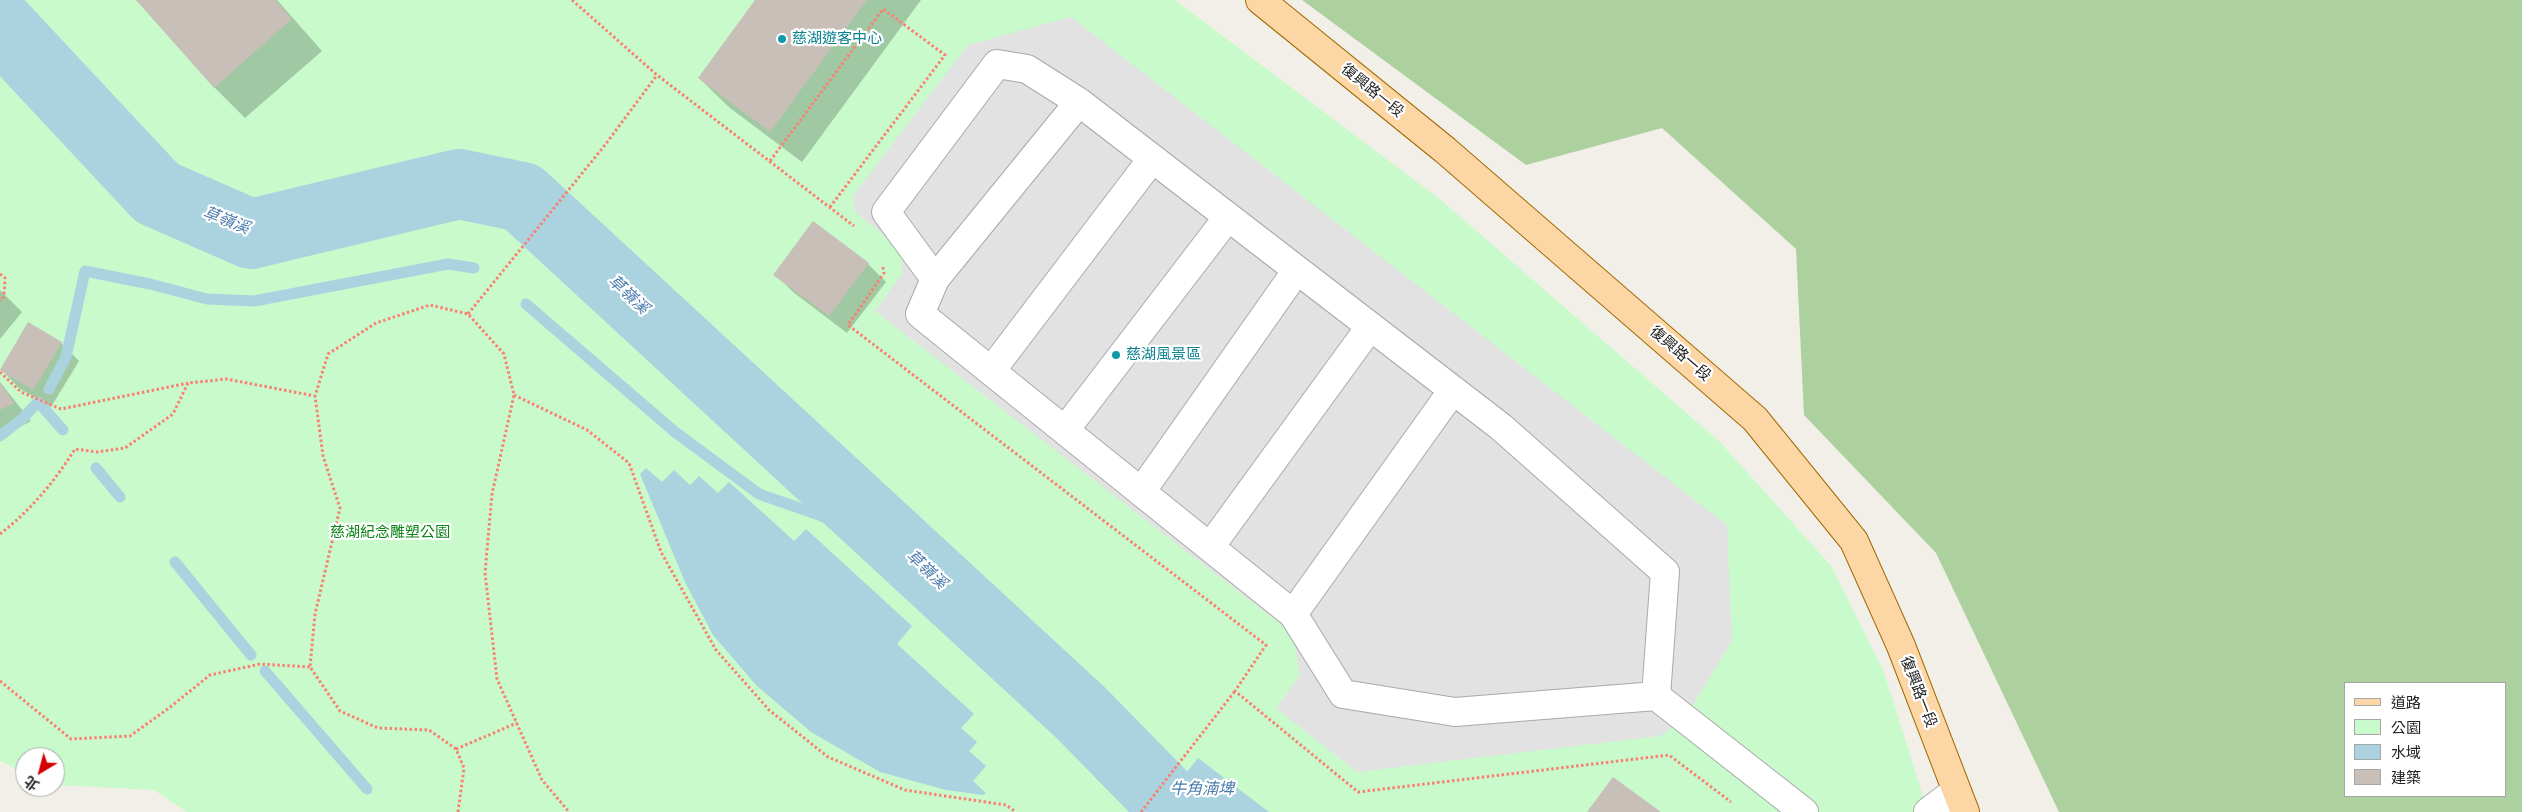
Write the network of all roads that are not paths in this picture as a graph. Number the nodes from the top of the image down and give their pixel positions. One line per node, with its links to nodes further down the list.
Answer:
1 (1260, 0): 15 (main road, 復興路一段)
2 (1079, 102): 3 (street); 6 (street); 6 (street)
3 (1152, 159): 4 (street); 8 (street)
4 (1228, 217): 5 (street); 10 (street)
5 (1297, 270): 7 (street); 11 (street)
6 (935, 279): 8 (street)
7 (1370, 327): 9 (street); 12 (street)
8 (991, 371): 10 (street)
9 (1454, 390): 13 (street); 14 (street)
10 (1065, 430): 11 (street)
11 (1141, 492): 12 (street)
12 (1210, 547): 13 (street)
13 (1293, 614): 14 (street)
14 (1656, 696): 16 (street)
15 (1961, 801): 17 (street)
16 (1804, 812)
17 (1928, 812)

